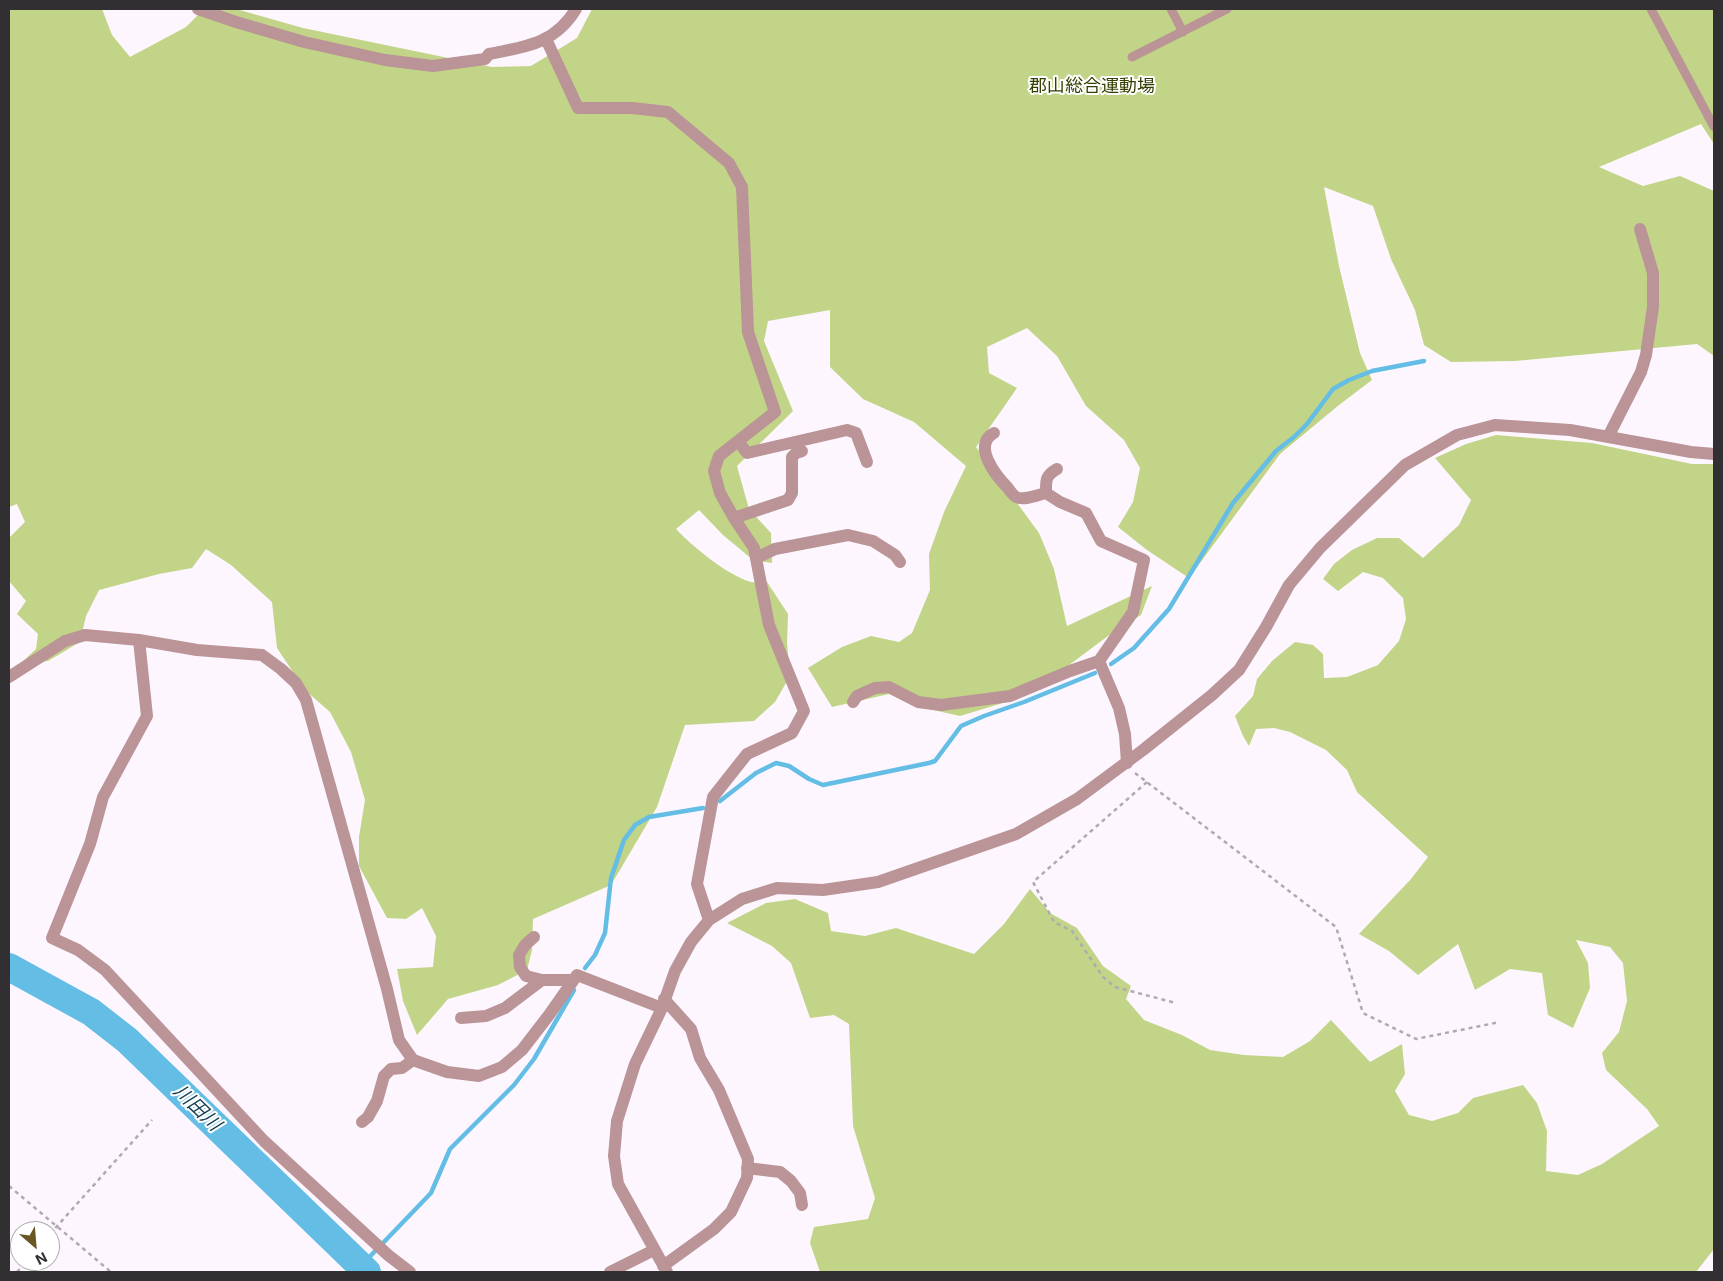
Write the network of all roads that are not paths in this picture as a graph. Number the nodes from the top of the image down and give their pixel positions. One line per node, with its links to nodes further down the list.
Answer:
1 (198, 9): 7 (street)
2 (576, 9): 7 (street)
3 (1171, 9): 6 (lane)
4 (1227, 9): 6 (lane)
5 (1651, 9): 9 (lane)
6 (1183, 32): 8 (lane)
7 (546, 39): 13 (street)
8 (1132, 57)
9 (1714, 128)
10 (1640, 228): 12 (street)
11 (994, 433): 18 (street)
12 (1608, 437): 15 (street); 26 (street)
13 (738, 441): 16 (street); 19 (street)
14 (802, 451): 19 (street)
15 (1714, 454)
16 (867, 462)
17 (1057, 469): 18 (street)
18 (1046, 493): 23 (street)
19 (734, 518): 20 (street)
20 (756, 558): 21 (street); 27 (street)
21 (900, 562)
22 (139, 640): 24 (street); 33 (street); 39 (street)
23 (1098, 661): 25 (street); 26 (street)
24 (9, 677)
25 (853, 702)
26 (1126, 764): 27 (street)
27 (709, 920): 31 (street)
28 (534, 937): 29 (street)
29 (542, 980): 30 (street); 32 (street)
30 (574, 980): 31 (street); 33 (street)
31 (663, 1003): 35 (street); 37 (street)
32 (461, 1018)
33 (413, 1060): 34 (street)
34 (362, 1122)
35 (748, 1168): 36 (street); 38 (street)
36 (802, 1205)
37 (654, 1250): 38 (street); 40 (street)
38 (665, 1269)
39 (410, 1272)
40 (610, 1272)

